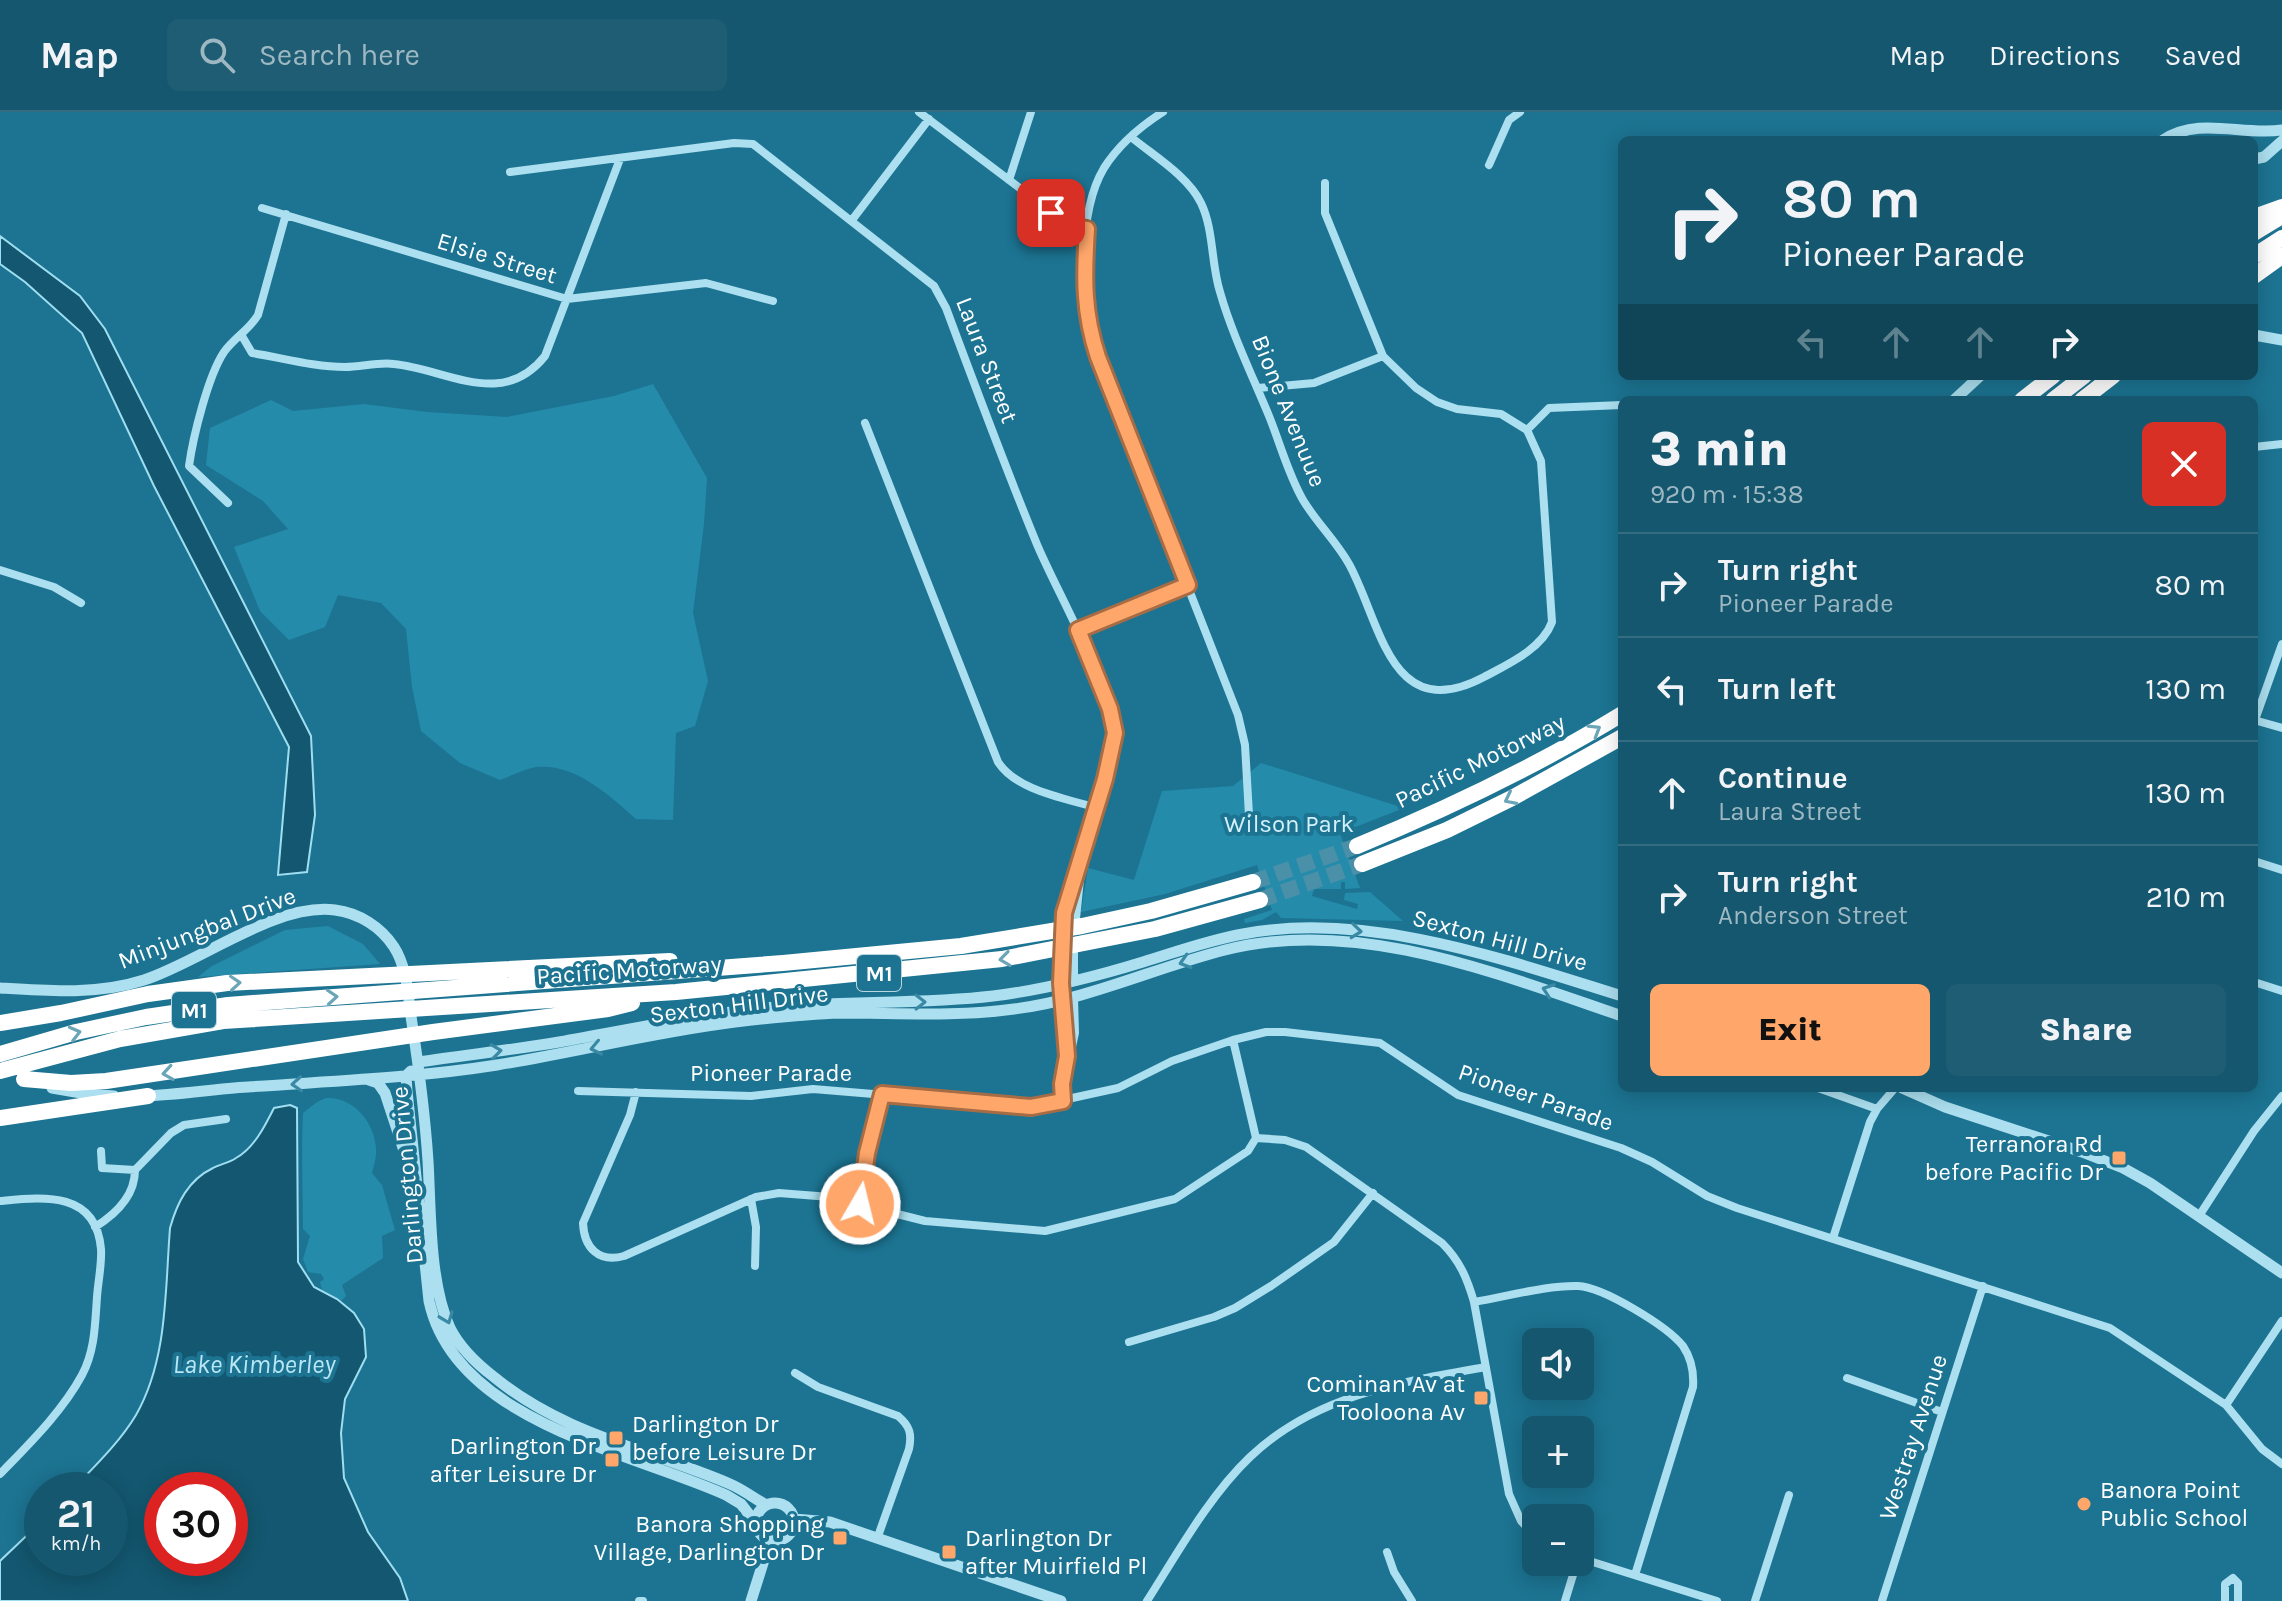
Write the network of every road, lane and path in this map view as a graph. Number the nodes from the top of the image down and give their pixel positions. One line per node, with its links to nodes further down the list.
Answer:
1 (919, 112): 5 (street)
2 (1031, 112): 15 (street)
3 (1163, 112): 9 (street)
4 (1520, 112): 13 (street)
5 (929, 119): 15 (street); 22 (street)
6 (2282, 130): 7 (street)
7 (2247, 135): 8 (street)
8 (2172, 136)
9 (1131, 137): 23 (street); 40 (street, Bione Avenuue)
10 (2282, 141): 11 (street)
11 (2258, 158)
12 (620, 159): 14 (street, Laura Street); 22 (street, Laura Street); 29 (street)
13 (1489, 165)
14 (510, 172)
15 (1009, 180): 23 (street)
16 (1325, 183): 34 (street)
17 (2282, 207): 20 (highway)
18 (262, 208): 19 (street, Elsie Street)
19 (286, 214): 29 (street, Elsie Street); 31 (street)
20 (2258, 216)
21 (2282, 216): 24 (highway)
22 (852, 220): 55 (street, Laura Street)
23 (1087, 229): 53 (street)
24 (2258, 231)
25 (2282, 238): 26 (highway)
26 (2258, 253)
27 (2282, 256): 28 (highway)
28 (2258, 273)
29 (567, 299): 30 (street, Elsie Street); 31 (street)
30 (773, 301)
31 (242, 336): 51 (street)
32 (2258, 336): 33 (street)
33 (2282, 340)
34 (1383, 356): 40 (street); 48 (street)
35 (1976, 380): 41 (street)
36 (2048, 380): 42 (highway)
37 (2079, 380): 43 (highway)
38 (2108, 380): 44 (highway)
39 (2119, 380): 45 (street)
40 (1258, 388): 48 (street, Bione Avenuue)
41 (1958, 396)
42 (2027, 396)
43 (2058, 396)
44 (2087, 396)
45 (2095, 396)
46 (1618, 405): 48 (street)
47 (865, 423): 62 (street)
48 (1527, 430)
49 (2282, 444): 50 (street)
50 (2258, 447)
51 (228, 503)
52 (0, 570): 54 (street)
53 (1188, 585): 55 (street); 63 (street)
54 (81, 603)
55 (1078, 630): 62 (street, Laura Street)
56 (2282, 644): 57 (street)
57 (2258, 709)
58 (1618, 716): 64 (highway, Pacific Motorway, one-way to 58)
59 (2258, 721): 60 (street)
60 (2282, 728)
61 (1618, 739): 67 (highway, Pacific Motorway, one-way to 67)
62 (1097, 808): 65 (street, Laura Street)
63 (1249, 815)
64 (1357, 846)
65 (1084, 849): 72 (street, Laura Street); 72 (street, Laura Street)
66 (2258, 862): 68 (street)
67 (1362, 864)
68 (2282, 870)
69 (1253, 882): 71 (highway, Pacific Motorway / M1)
70 (1260, 900): 76 (highway, Pacific Motorway / M1, one-way to 76)
71 (426, 982): 80 (highway, one-way to 71); 82 (highway, Pacific Motorway / M1, one-way to 71)
72 (1067, 982): 77 (street, Sexton Hill Drive, one-way to 77); 78 (street); 83 (street, Sexton Hill Drive, one-way to 72)
73 (2258, 983): 75 (street)
74 (0, 988): 83 (street, Minjungbal Drive)
75 (2282, 991)
76 (676, 992): 84 (highway, Pacific Motorway / M1); 86 (highway, one-way to 86)
77 (1618, 995)
78 (1068, 999): 79 (street, Sexton Hill Drive, one-way to 78); 83 (street, Sexton Hill Drive, one-way to 83); 96 (street)
79 (1618, 1015)
80 (0, 1023)
81 (1233, 1040): 96 (street, Pioneer Parade); 100 (street); 110 (street, Pioneer Parade)
82 (0, 1054)
83 (420, 1068): 85 (street); 125 (street, Darlington Drive, one-way to 125)
84 (0, 1071)
85 (406, 1076): 87 (street); 103 (street, Darlington Drive)
86 (24, 1079): 94 (street)
87 (361, 1079): 94 (street, one-way to 94); 103 (street)
88 (578, 1091): 89 (street, Pioneer Parade)
89 (636, 1092): 93 (street, Pioneer Parade); 105 (street)
90 (1829, 1092): 97 (street)
91 (1892, 1092): 97 (street)
92 (1911, 1092): 108 (street)
93 (882, 1094): 96 (street, Pioneer Parade); 107 (street)
94 (148, 1096): 98 (highway)
95 (2282, 1096): 108 (street)
96 (1063, 1101)
97 (1877, 1109): 110 (street)
98 (0, 1118)
99 (226, 1119): 102 (street)
100 (1256, 1138): 104 (street); 107 (street)
101 (101, 1151): 102 (street)
102 (135, 1170): 109 (street)
103 (416, 1186): 127 (street, Darlington Drive)
104 (1373, 1193): 114 (street); 116 (street)
105 (751, 1199): 107 (street); 111 (street)
106 (0, 1201): 109 (street)
107 (860, 1204)
108 (2199, 1216): 112 (street)
109 (95, 1227): 123 (street)
110 (1833, 1238): 113 (street, Pioneer Parade)
111 (755, 1266)
112 (2282, 1273)
113 (1983, 1286): 120 (street, Pioneer Parade); 121 (street, Westray Avenue)
114 (1474, 1302): 117 (street); 133 (street)
115 (2282, 1321): 120 (street)
116 (1129, 1342)
117 (1486, 1367): 128 (street); 137 (street)
118 (795, 1373): 129 (street)
119 (1847, 1378): 121 (street)
120 (2226, 1405): 122 (street, Pioneer Parade)
121 (1942, 1412): 142 (street, Westray Avenue)
122 (2282, 1464)
123 (0, 1474)
124 (1789, 1495): 141 (street)
125 (766, 1505): 126 (street); 127 (street)
126 (794, 1519): 129 (street); 130 (street)
127 (755, 1522): 130 (street)
128 (1522, 1522)
129 (877, 1539): 136 (street)
130 (770, 1541): 135 (street)
131 (1387, 1552): 138 (street)
132 (1594, 1564): 133 (street)
133 (1635, 1575): 140 (street)
134 (1574, 1576): 139 (street)
135 (751, 1601)
136 (1061, 1601)
137 (1147, 1601)
138 (1412, 1601)
139 (1565, 1601)
140 (1717, 1601)
141 (1755, 1601)
142 (1882, 1601)
143 (2225, 1601): 144 (street)
144 (2238, 1601)

